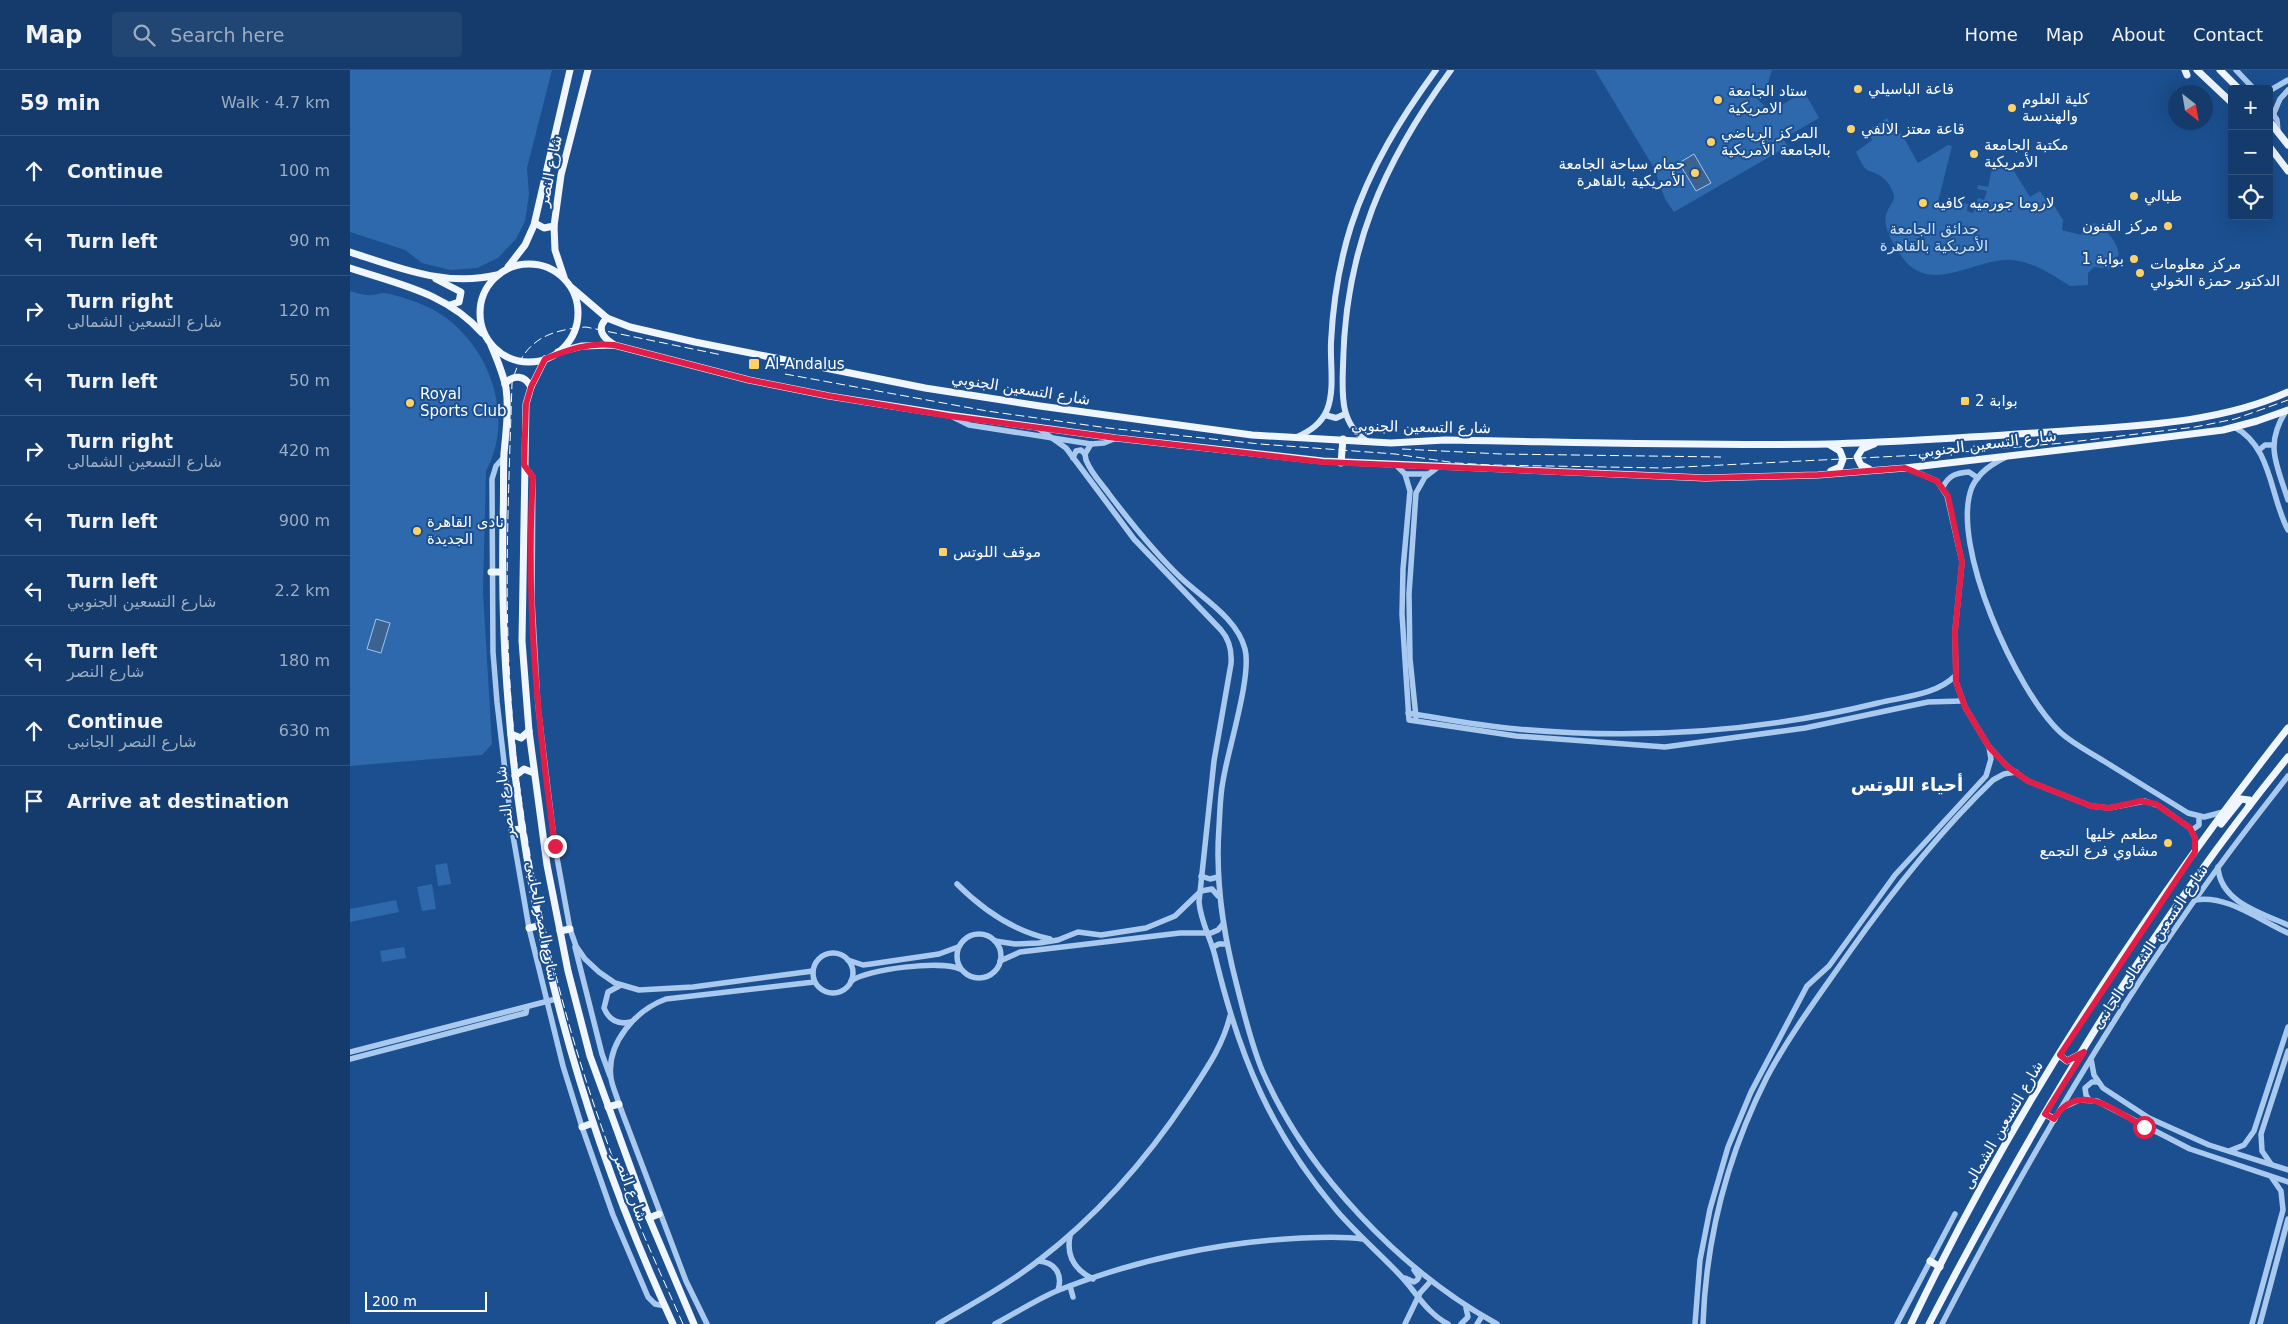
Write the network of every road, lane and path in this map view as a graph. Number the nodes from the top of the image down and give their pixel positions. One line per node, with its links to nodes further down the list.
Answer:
1 (570, 70): 20 (main road, شارع النصر)
2 (588, 70): 21 (main road, شارع النصر)
3 (1436, 70): 22 (main road)
4 (1451, 70): 23 (main road)
5 (2196, 70): 13 (main road)
6 (2220, 70): 9 (main road)
7 (2236, 70): 10 (street)
8 (2287, 82): 11 (street)
9 (2235, 85)
10 (2250, 85)
11 (2273, 88)
12 (2288, 90): 14 (street)
13 (2228, 99)
14 (2274, 113): 16 (street)
15 (2273, 126): 16 (main road)
16 (2278, 132): 17 (main road)
17 (2288, 145)
18 (2273, 151): 19 (main road)
19 (2288, 171)
20 (535, 223): 21 (main road); 26 (main road, شارع النصر)
21 (554, 226): 31 (main road, شارع النصر)
22 (1346, 244): 23 (main road); 27 (main road)
23 (1359, 250): 28 (main road)
24 (350, 252): 30 (main road)
25 (350, 268): 33 (main road)
26 (506, 269): 29 (main road); 31 (main road)
27 (1340, 273): 28 (main road); 44 (main road)
28 (1353, 274): 43 (main road)
29 (498, 275): 30 (main road); 35 (main road)
30 (434, 277): 33 (main road)
31 (564, 278): 32 (main road)
32 (572, 288): 34 (main road, شارع التسعين الجنوبي); 37 (main road)
33 (449, 304): 35 (main road)
34 (608, 318): 36 (main road); 50 (main road, شارع التسعين الجنوبي)
35 (489, 342): 38 (main road); 39 (main road, شارع النصر)
36 (614, 345): 37 (main road, شارع التسعين الجنوبي); 45 (main road, شارع التسعين الجنوبي)
37 (558, 352): 38 (main road)
38 (545, 359): 40 (main road, شارع النصر)
39 (505, 384): 40 (main road); 60 (main road, شارع النصر)
40 (531, 387): 63 (main road, شارع النصر)
41 (2288, 392): 53 (main road, شارع التسعين الجنوبي)
42 (2287, 410): 47 (main road, شارع التسعين الجنوبي); 56 (street)
43 (1345, 414): 44 (main road); 52 (main road)
44 (1324, 415): 50 (main road)
45 (949, 416): 46 (main road, شارع التسعين الجنوبي); 48 (street)
46 (1036, 427): 48 (street); 49 (main road, شارع التسعين الجنوبي)
47 (2234, 428): 57 (street); 59 (main road, شارع التسعين الجنوبي)
48 (1050, 436): 54 (street); 61 (street)
49 (1116, 438): 54 (street); 62 (main road, شارع التسعين الجنوبي)
50 (1296, 438): 51 (main road, شارع التسعين الجنوبي)
51 (1343, 439): 52 (main road, شارع التسعين الجنوبي); 62 (main road)
52 (1367, 441): 55 (main road, شارع التسعين الجنوبي)
53 (1879, 442): 55 (main road, شارع التسعين الجنوبي); 67 (main road)
54 (1091, 444): 58 (street)
55 (1827, 444): 70 (main road)
56 (2272, 445): 57 (street); 73 (street)
57 (2259, 450): 74 (street)
58 (1085, 454): 61 (street); 79 (street)
59 (2008, 456): 66 (main road, شارع التسعين الجنوبي); 71 (street)
60 (504, 457): 75 (street, شارع النصر الجانبى); 76 (main road, شارع النصر)
61 (1073, 458): 80 (street)
62 (1341, 463): 64 (main road, شارع التسعين الجنوبي)
63 (524, 465): 77 (main road, شارع النصر); 78 (street, شارع النصر الجانبى)
64 (1396, 465): 65 (main road, شارع التسعين الجنوبي); 68 (street)
65 (1438, 467): 69 (street); 70 (main road, شارع التسعين الجنوبي)
66 (1905, 468): 67 (main road, شارع التسعين الجنوبي); 72 (street)
67 (1873, 470): 70 (main road, شارع التسعين الجنوبي)
68 (1405, 474): 69 (street); 83 (street)
69 (1428, 474): 84 (street)
70 (1818, 475)
71 (1978, 478): 72 (street); 99 (street)
72 (1943, 486): 81 (street)
73 (2288, 500)
74 (2288, 530)
75 (491, 572): 76 (main road); 101 (street, شارع النصر الجانبى)
76 (502, 572): 89 (main road, شارع النصر)
77 (522, 596): 78 (main road); 88 (main road, شارع النصر)
78 (532, 596): 104 (street, شارع النصر الجانبى)
79 (1208, 602): 80 (street); 109 (street)
80 (1201, 610): 108 (street)
81 (1955, 676): 82 (street); 87 (street)
82 (1962, 701): 90 (street); 91 (street)
83 (1408, 713): 84 (street); 85 (street)
84 (1416, 714): 85 (street); 87 (street)
85 (1417, 722): 90 (street)
86 (2288, 728): 98 (main road, شارع التسعين الشمالى)
87 (1516, 729): 90 (street)
88 (529, 731): 89 (main road); 94 (main road, شارع النصر)
89 (511, 734): 95 (main road, شارع النصر)
90 (1516, 736)
91 (1989, 747): 93 (street); 134 (street)
92 (2288, 757): 97 (main road, شارع التسعين الشمالى)
93 (2016, 772): 102 (street); 137 (street)
94 (534, 773): 95 (main road); 105 (main road, شارع النصر)
95 (515, 776): 100 (main road, شارع النصر)
96 (2288, 776): 107 (street, شارع التسعين الشمالى الجانبى)
97 (2249, 806): 103 (main road); 149 (main road, شارع التسعين الشمالى)
98 (2225, 810): 99 (street); 103 (main road, شارع التسعين الشمالى)
99 (2199, 817): 102 (street)
100 (521, 829): 101 (main road); 118 (main road, شارع النصر)
101 (512, 830): 119 (street, شارع النصر الجانبى)
102 (2192, 830): 106 (street)
103 (2210, 831): 106 (main road, شارع التسعين الشمالى)
104 (555, 846): 105 (main road); 120 (street, شارع النصر الجانبى)
105 (545, 848): 121 (main road, شارع النصر)
106 (2195, 852): 150 (main road, شارع التسعين الشمالى)
107 (2218, 868): 113 (street); 114 (street, شارع التسعين الشمالى الجانبى)
108 (1201, 876): 109 (street); 111 (street)
109 (1218, 877): 112 (street)
110 (956, 884): 125 (street)
111 (1199, 893): 112 (street); 123 (street); 125 (street)
112 (1218, 896): 116 (street)
113 (2232, 896): 115 (street); 117 (street)
114 (2195, 900): 115 (street); 152 (street, شارع التسعين الشمالى الجانبى)
115 (2228, 903): 122 (street)
116 (1223, 924): 123 (street); 127 (street)
117 (2288, 925)
118 (538, 926): 119 (main road); 139 (main road, شارع النصر)
119 (529, 928): 141 (street, شارع النصر الجانبى)
120 (570, 929): 121 (main road); 124 (street, شارع النصر الجانبى)
121 (560, 931): 157 (main road, شارع النصر)
122 (2288, 933)
123 (1206, 934): 129 (street); 131 (street)
124 (573, 938): 138 (street); 153 (street)
125 (1054, 940): 126 (street)
126 (995, 941): 128 (street); 131 (street)
127 (1226, 944): 129 (street); 181 (street)
128 (958, 947): 130 (street); 132 (street)
129 (1212, 947): 144 (street)
130 (847, 960): 133 (street); 135 (street)
131 (1000, 961): 132 (street)
132 (961, 969): 135 (street)
133 (812, 971): 136 (street); 138 (street)
134 (1822, 972): 137 (street); 140 (street)
135 (851, 981): 136 (street)
136 (814, 982): 145 (street)
137 (1827, 984): 143 (street)
138 (621, 985): 145 (street)
139 (556, 999): 141 (street); 161 (main road, شارع النصر)
140 (1800, 1000): 143 (street); 203 (street)
141 (546, 1002): 142 (street); 162 (street, شارع النصر الجانبى)
142 (527, 1007): 148 (street); 151 (street)
143 (1811, 1008): 204 (street)
144 (1230, 1016): 177 (street); 178 (street)
145 (632, 1021): 153 (street)
146 (2288, 1027): 166 (street)
147 (2288, 1051): 168 (street)
148 (350, 1052)
149 (2084, 1052): 150 (main road); 159 (main road, شارع التسعين الشمالى)
150 (2060, 1055): 182 (main road, شارع التسعين الشمالى)
151 (350, 1059)
152 (2091, 1059): 154 (street); 158 (street, شارع التسعين الشمالى الجانبى)
153 (611, 1078): 156 (street)
154 (2098, 1082): 155 (street); 163 (street)
155 (2090, 1100): 158 (street); 165 (street)
156 (619, 1104): 157 (main road); 173 (street)
157 (608, 1107): 175 (main road, شارع النصر)
158 (2060, 1110): 160 (street, شارع التسعين الشمالى الجانبى)
159 (2045, 1114): 160 (main road); 207 (main road, شارع التسعين الشمالى)
160 (2054, 1119): 208 (street, شارع التسعين الشمالى الجانبى)
161 (593, 1124): 162 (main road); 190 (main road, شارع النصر)
162 (582, 1127): 190 (street, شارع النصر الجانبى)
163 (2188, 1136): 164 (street); 165 (street)
164 (2209, 1145): 166 (street); 167 (street)
165 (2185, 1147): 167 (street)
166 (2228, 1151): 168 (street)
167 (2205, 1155): 170 (street)
168 (2271, 1164): 169 (street)
169 (2288, 1170)
170 (2272, 1178): 171 (street); 172 (street)
171 (2288, 1182)
172 (2286, 1206): 209 (street)
173 (659, 1214): 175 (main road); 195 (street)
174 (1955, 1214): 180 (street)
175 (649, 1218): 194 (main road, شارع النصر)
176 (2288, 1218): 210 (street)
177 (1070, 1236): 179 (street); 184 (street)
178 (1364, 1239): 183 (street); 184 (street)
179 (1038, 1261): 187 (street); 196 (street)
180 (1930, 1261): 182 (main road); 205 (street)
181 (1411, 1264): 183 (street); 185 (street)
182 (1940, 1267): 206 (main road, شارع التسعين الشمالى)
183 (1403, 1278): 189 (street)
184 (1093, 1279): 186 (street)
185 (1430, 1282): 189 (street); 191 (street)
186 (1070, 1286): 187 (street); 188 (street)
187 (1058, 1290): 197 (street)
188 (1074, 1297)
189 (1418, 1297): 198 (street); 199 (street)
190 (665, 1306): 193 (main road, شارع النصر)
191 (1466, 1307): 192 (street); 200 (street)
192 (1482, 1316): 201 (street); 202 (street)
193 (673, 1324)
194 (694, 1324)
195 (707, 1324)
196 (938, 1324)
197 (995, 1324)
198 (1406, 1324)
199 (1448, 1324)
200 (1461, 1324)
201 (1478, 1324)
202 (1497, 1324)
203 (1695, 1324)
204 (1703, 1324)
205 (1897, 1324)
206 (1910, 1324)
207 (1929, 1324)
208 (1942, 1324)
209 (2252, 1324)
210 (2260, 1324)

